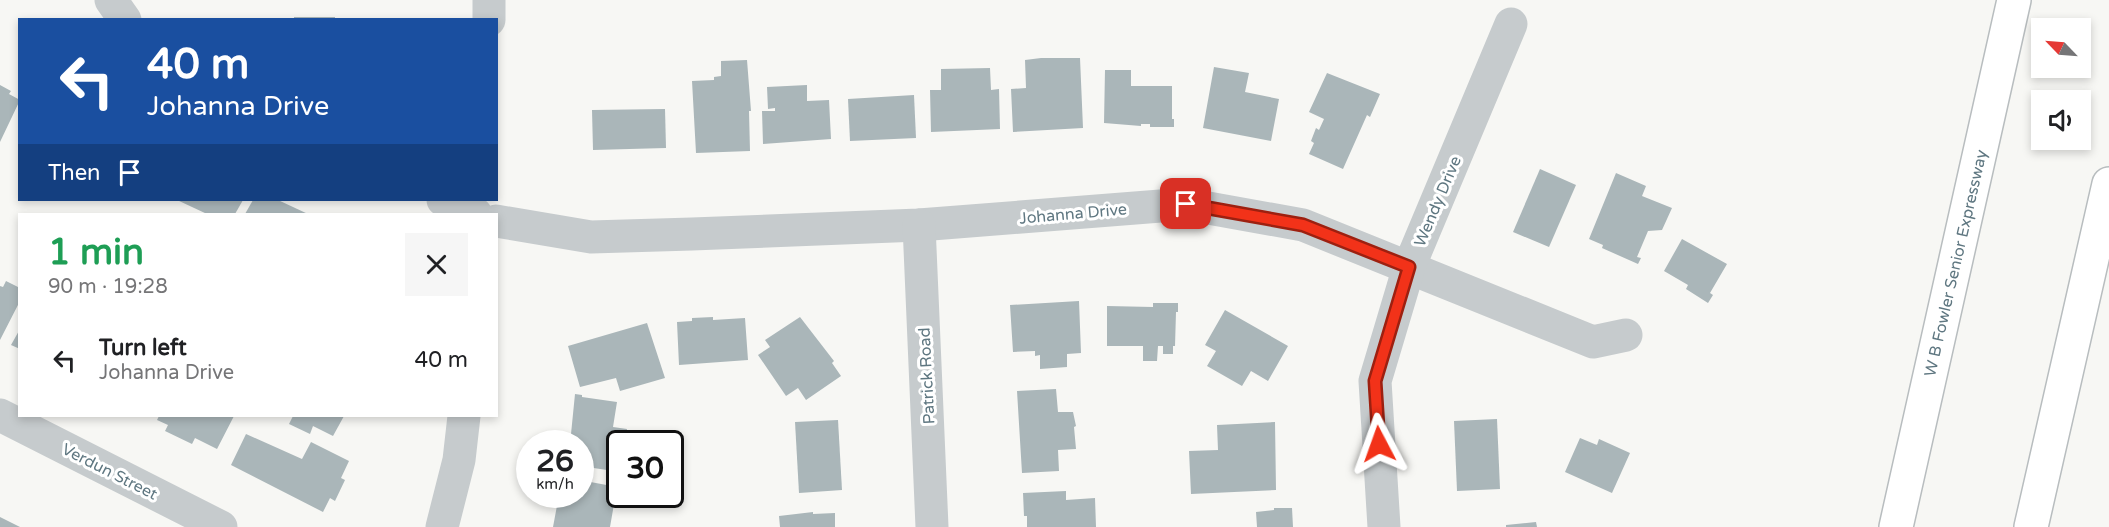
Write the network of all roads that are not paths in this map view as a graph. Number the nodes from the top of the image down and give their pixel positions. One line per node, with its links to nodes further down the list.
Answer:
1 (111, 0): 4 (street)
2 (489, 0): 5 (street)
3 (2014, 0): 20 (highway, W B Fowler Senior Expressway)
4 (123, 18)
5 (489, 18)
6 (1511, 24): 12 (street, Wendy Drive)
7 (2109, 184): 21 (highway)
8 (445, 201): 9 (street)
9 (475, 213)
10 (498, 221): 11 (street, Johanna Drive)
11 (919, 225): 12 (street, Johanna Drive); 18 (street, Patrick Road)
12 (1409, 267): 13 (street, Johanna Drive); 19 (street, Wendy Drive)
13 (1626, 335)
14 (0, 415): 16 (street, Verdun Street)
15 (464, 417): 17 (street)
16 (221, 527)
17 (442, 527)
18 (932, 527)
19 (1384, 527)
20 (1896, 527)
21 (2031, 527)

